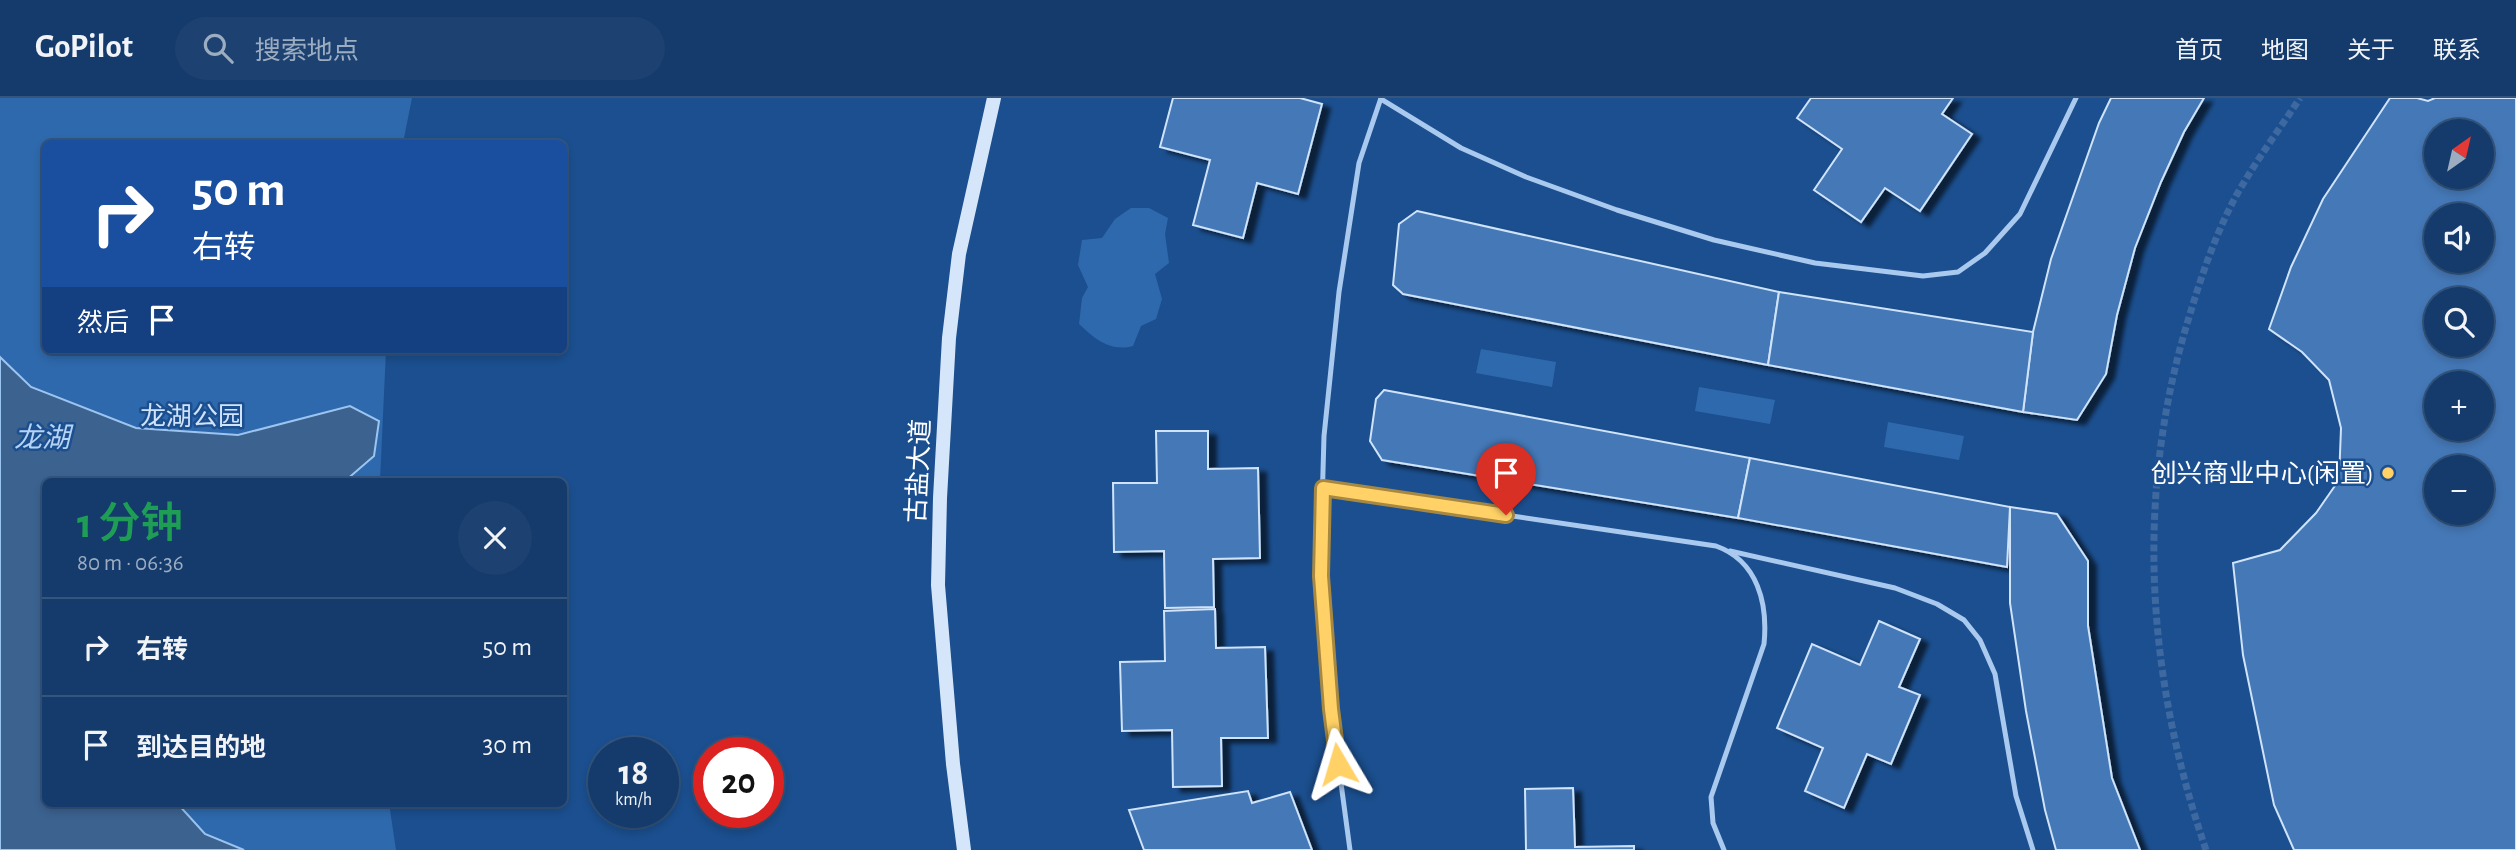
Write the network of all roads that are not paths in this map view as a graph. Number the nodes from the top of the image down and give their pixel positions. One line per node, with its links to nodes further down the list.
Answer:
1 (994, 98): 6 (street, 古盐大道)
2 (2076, 98): 3 (lane)
3 (1381, 99): 4 (lane)
4 (1323, 488): 5 (lane); 7 (lane)
5 (1730, 551): 8 (lane); 9 (lane)
6 (964, 850)
7 (1350, 850)
8 (1724, 850)
9 (2033, 850)

